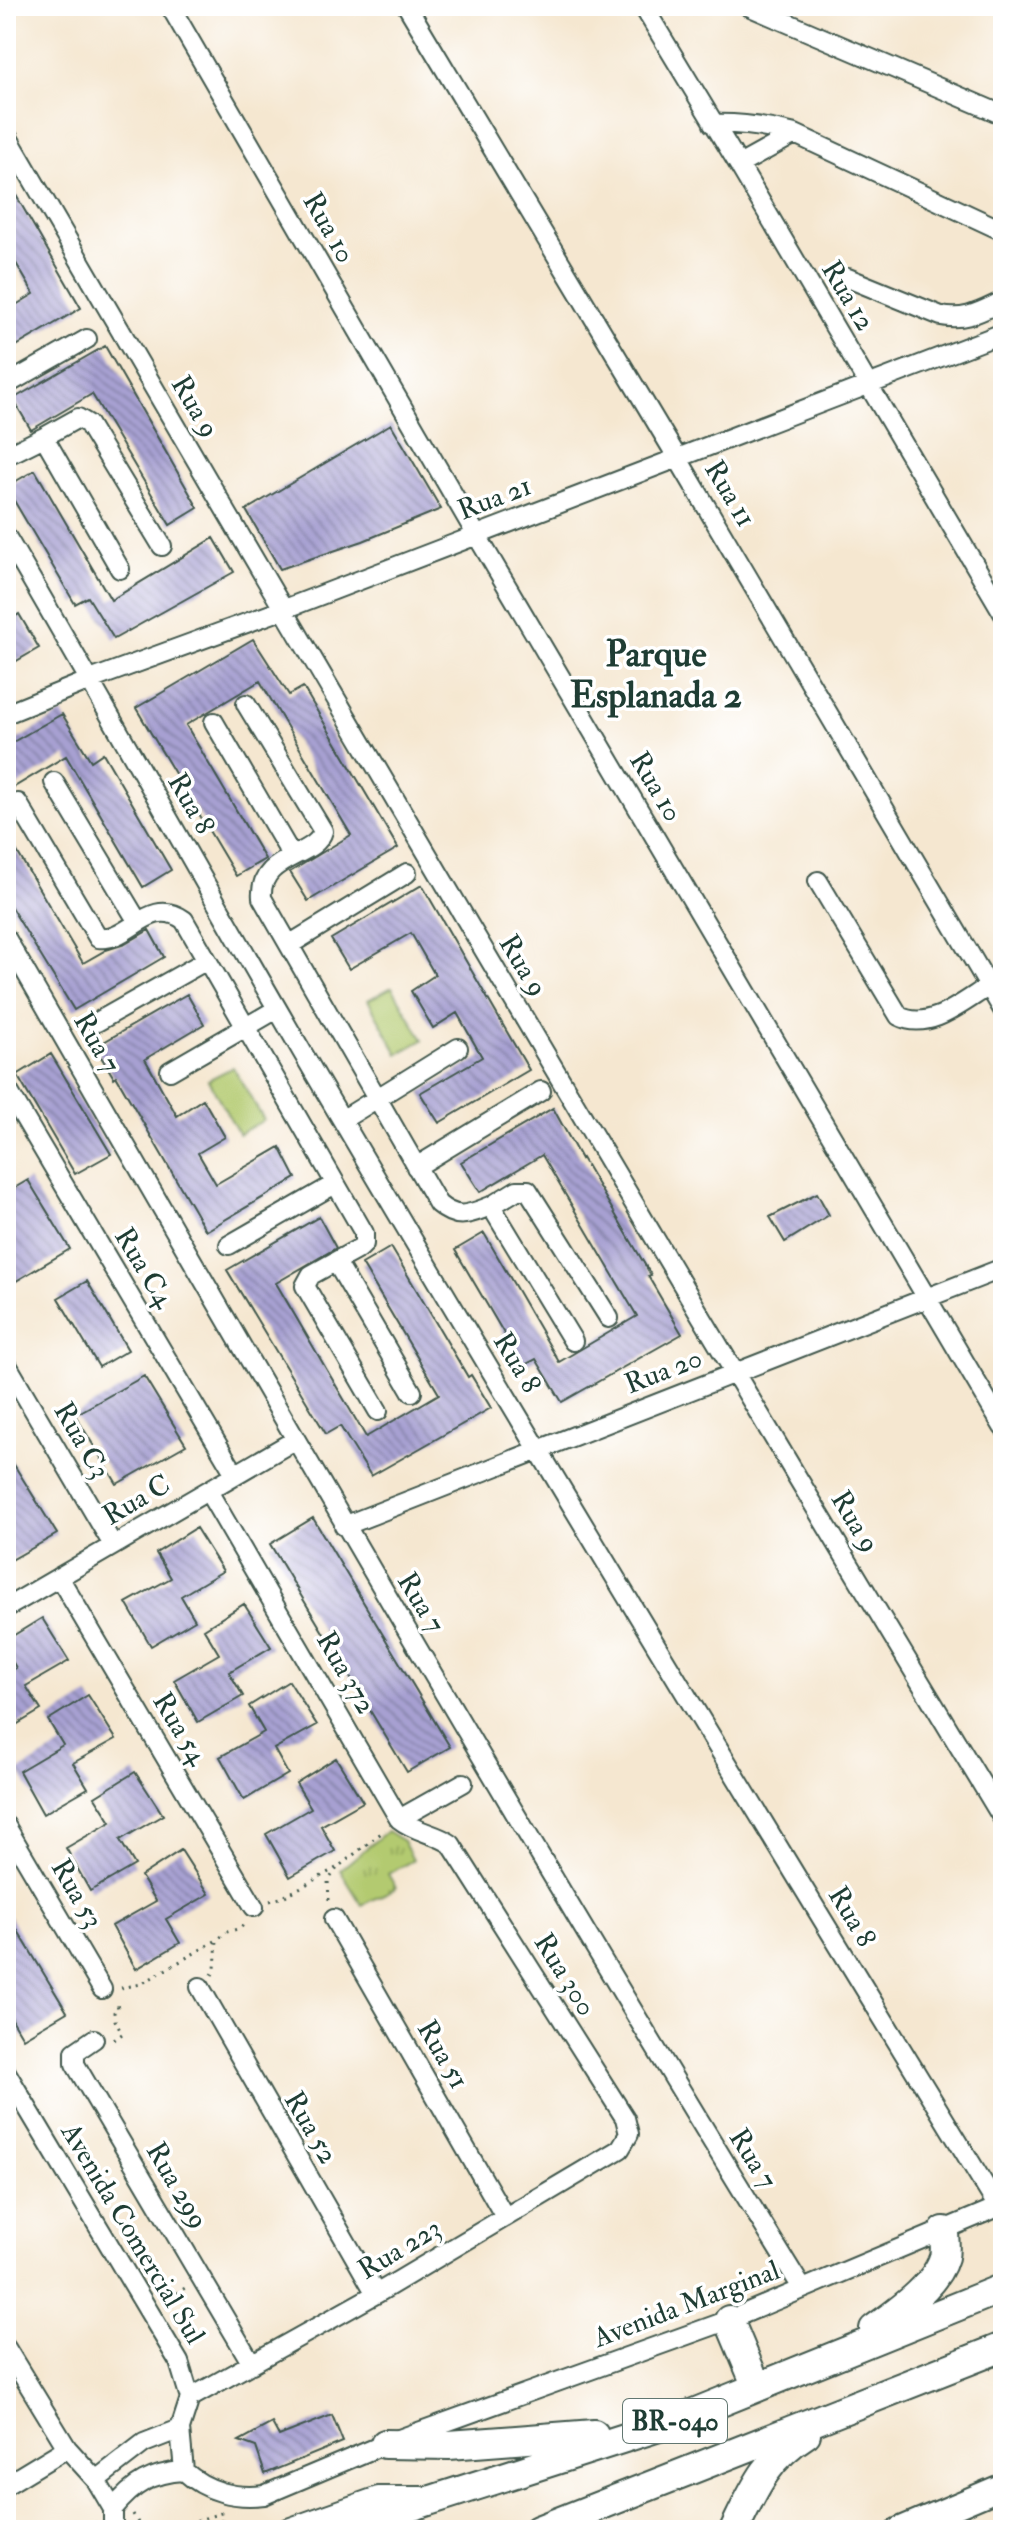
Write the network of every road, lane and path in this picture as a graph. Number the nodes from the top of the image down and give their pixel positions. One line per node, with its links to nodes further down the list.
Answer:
1 (170, 6): 20 (street, Rua 10)
2 (407, 6): 19 (street, Rua 11)
3 (643, 6): 6 (street, Rua 12)
4 (748, 6): 5 (street)
5 (1003, 115)
6 (713, 124): 8 (street); 9 (street, Rua 12)
7 (6, 134): 24 (street, Rua 9)
8 (795, 134): 9 (street); 10 (street)
9 (739, 165): 16 (street, Rua 12)
10 (1003, 231)
11 (848, 278): 12 (street)
12 (1003, 301)
13 (1003, 333): 16 (street, Rua 21)
14 (87, 339): 15 (street)
15 (6, 385)
16 (870, 386): 19 (street, Rua 21); 25 (street, Rua 12)
17 (44, 437): 18 (street); 22 (street); 23 (street)
18 (6, 450)
19 (677, 457): 20 (street, Rua 21); 39 (street, Rua 11)
20 (476, 534): 24 (street, Rua 21); 56 (street, Rua 10)
21 (6, 536): 26 (street, Rua 8)
22 (162, 546)
23 (120, 569)
24 (282, 610): 26 (street, Rua 21); 60 (street, Rua 9)
25 (1003, 613)
26 (90, 680): 28 (street, Rua 21); 40 (street, Rua 8)
27 (246, 704): 32 (street)
28 (6, 714)
29 (214, 722): 32 (street)
30 (54, 782): 35 (street)
31 (18, 803): 35 (street)
32 (292, 856): 37 (street)
33 (407, 873): 37 (street)
34 (818, 881): 39 (street)
35 (138, 922): 38 (street)
36 (6, 938): 64 (street, Rua 7)
37 (289, 945): 48 (street)
38 (207, 960): 42 (street); 43 (street)
39 (989, 986): 41 (street, Rua 11)
40 (277, 1009): 43 (street); 49 (street, Rua 8)
41 (1003, 1010)
42 (97, 1022)
43 (245, 1028): 45 (street); 51 (street)
44 (458, 1048): 48 (street)
45 (170, 1071)
46 (6, 1087): 66 (street, Rua C4)
47 (541, 1091): 50 (street)
48 (377, 1099): 49 (street); 50 (street)
49 (342, 1120): 65 (street, Rua 8)
50 (416, 1167): 52 (street)
51 (335, 1184): 53 (street); 54 (street)
52 (491, 1206): 57 (street); 58 (street)
53 (229, 1245)
54 (336, 1262): 61 (street); 62 (street)
55 (1003, 1268): 56 (street, Rua 20)
56 (926, 1297): 60 (street, Rua 20); 63 (street, Rua 10)
57 (609, 1318)
58 (573, 1341)
59 (6, 1363): 69 (street, Rua C3)
60 (733, 1373): 65 (street, Rua 20); 74 (street, Rua 9)
61 (412, 1392)
62 (378, 1411)
63 (1003, 1427)
64 (295, 1440): 66 (street, Rua C); 68 (street, Rua 7)
65 (537, 1450): 68 (street, Rua 20); 85 (street, Rua 8)
66 (235, 1474): 67 (street, Rua C)
67 (208, 1491): 69 (street, Rua C); 73 (street, Rua 372)
68 (344, 1526): 89 (street, Rua 7)
69 (113, 1545): 70 (street, Rua C)
70 (59, 1577): 71 (street, Rua C); 77 (street, Rua 54)
71 (6, 1608)
72 (463, 1783): 73 (street)
73 (399, 1819): 76 (path); 84 (street, Rua 300)
74 (1003, 1819)
75 (6, 1826): 81 (street, Rua 53)
76 (338, 1867): 77 (path); 78 (path)
77 (254, 1907): 79 (path)
78 (334, 1919): 86 (street, Rua 51)
79 (217, 1940): 80 (path); 81 (path)
80 (200, 1987): 91 (street, Rua 52)
81 (106, 1988): 82 (path)
82 (94, 2039): 88 (street, Rua 299)
83 (6, 2072): 92 (street, Avenida Comercial Sul)
84 (629, 2134): 86 (street, Rua 223)
85 (1000, 2206): 87 (street, Avenida Marginal)
86 (505, 2217): 91 (street, Rua 223)
87 (944, 2231): 89 (street, Avenida Marginal); 96 (highway)
88 (200, 2278): 92 (path); 97 (street, Rua 299)
89 (802, 2288): 93 (street, Avenida Marginal)
90 (1003, 2288): 96 (highway, BR-040)
91 (376, 2294): 97 (street, Rua 223)
92 (148, 2309): 99 (street, Avenida Comercial Sul)
93 (729, 2320): 98 (highway); 103 (street, Avenida Marginal)
94 (1003, 2347): 100 (highway, BR-040)
95 (6, 2348): 104 (street)
96 (838, 2355): 98 (highway, BR-040)
97 (252, 2364): 99 (street, Rua 223)
98 (757, 2387): 101 (highway, BR-040)
99 (190, 2398): 102 (street)
100 (850, 2407): 116 (highway, BR-040); 117 (highway)
101 (659, 2427): 103 (highway); 109 (highway, BR-040)
102 (180, 2429): 105 (street); 106 (street)
103 (385, 2444): 105 (street, Avenida Marginal)
104 (67, 2448): 106 (street); 107 (street)
105 (184, 2471): 110 (street)
106 (96, 2480): 110 (street)
107 (6, 2485)
108 (1003, 2486): 118 (main road)
109 (441, 2496): 114 (street); 115 (highway, BR-040)
110 (113, 2509): 111 (street)
111 (113, 2530)
112 (166, 2530): 113 (path)
113 (187, 2530)
114 (282, 2530)
115 (338, 2530)
116 (538, 2530)
117 (734, 2530)
118 (899, 2530)

